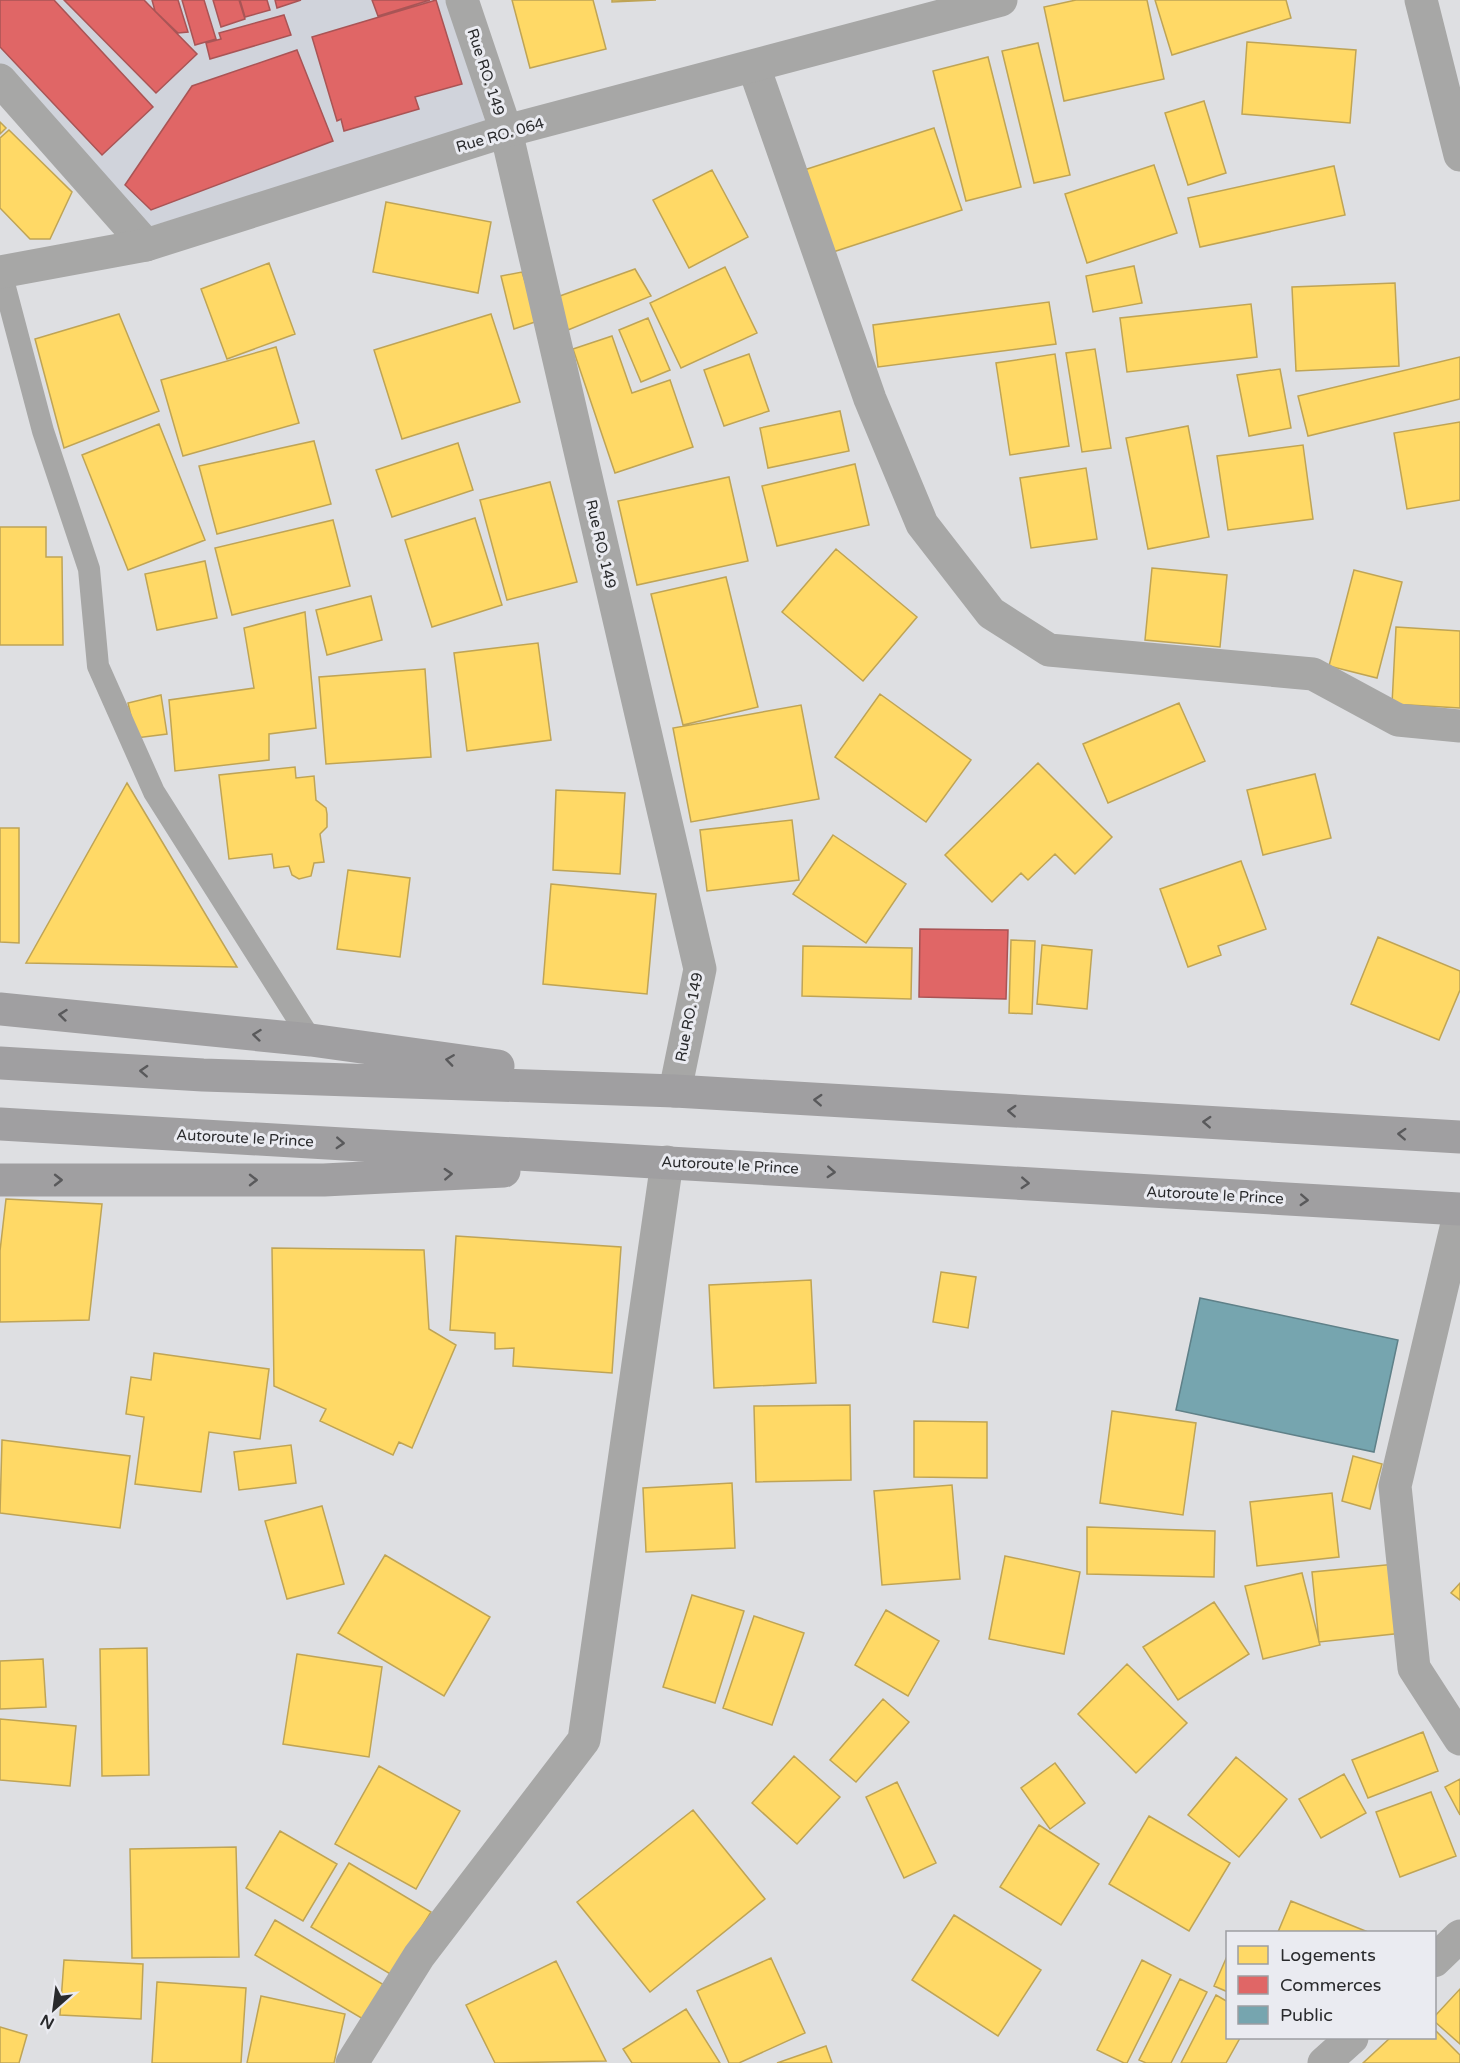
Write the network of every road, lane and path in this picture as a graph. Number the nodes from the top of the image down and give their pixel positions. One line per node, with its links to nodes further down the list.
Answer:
1 (462, 0): 6 (street, Rue RO. 149)
2 (1001, 0): 4 (street, Rue RO. 064)
3 (1421, 0): 7 (street)
4 (754, 67): 6 (street, Rue RO. 064); 10 (street)
5 (0, 80): 8 (street)
6 (506, 132): 8 (street, Rue RO. 064); 14 (street, Rue RO. 149)
7 (1460, 155)
8 (146, 245): 9 (street, Rue RO. 064)
9 (1, 272): 12 (lane)
10 (1460, 726)
11 (0, 1009): 12 (main road, one-way to 11)
12 (311, 1040): 14 (main road, one-way to 12)
13 (0, 1063): 14 (main road, one-way to 13)
14 (675, 1091): 16 (main road, one-way to 14)
15 (0, 1124): 17 (main road, Autoroute le Prince, one-way to 17)
16 (1460, 1137)
17 (668, 1162): 18 (main road, one-way to 17); 19 (main road, Autoroute le Prince, one-way to 19); 24 (street)
18 (0, 1180)
19 (1460, 1210): 20 (street)
20 (1460, 1739)
21 (1460, 1936): 22 (street)
22 (1436, 1959)
23 (1350, 2039): 25 (street)
24 (352, 2063)
25 (1324, 2063)

